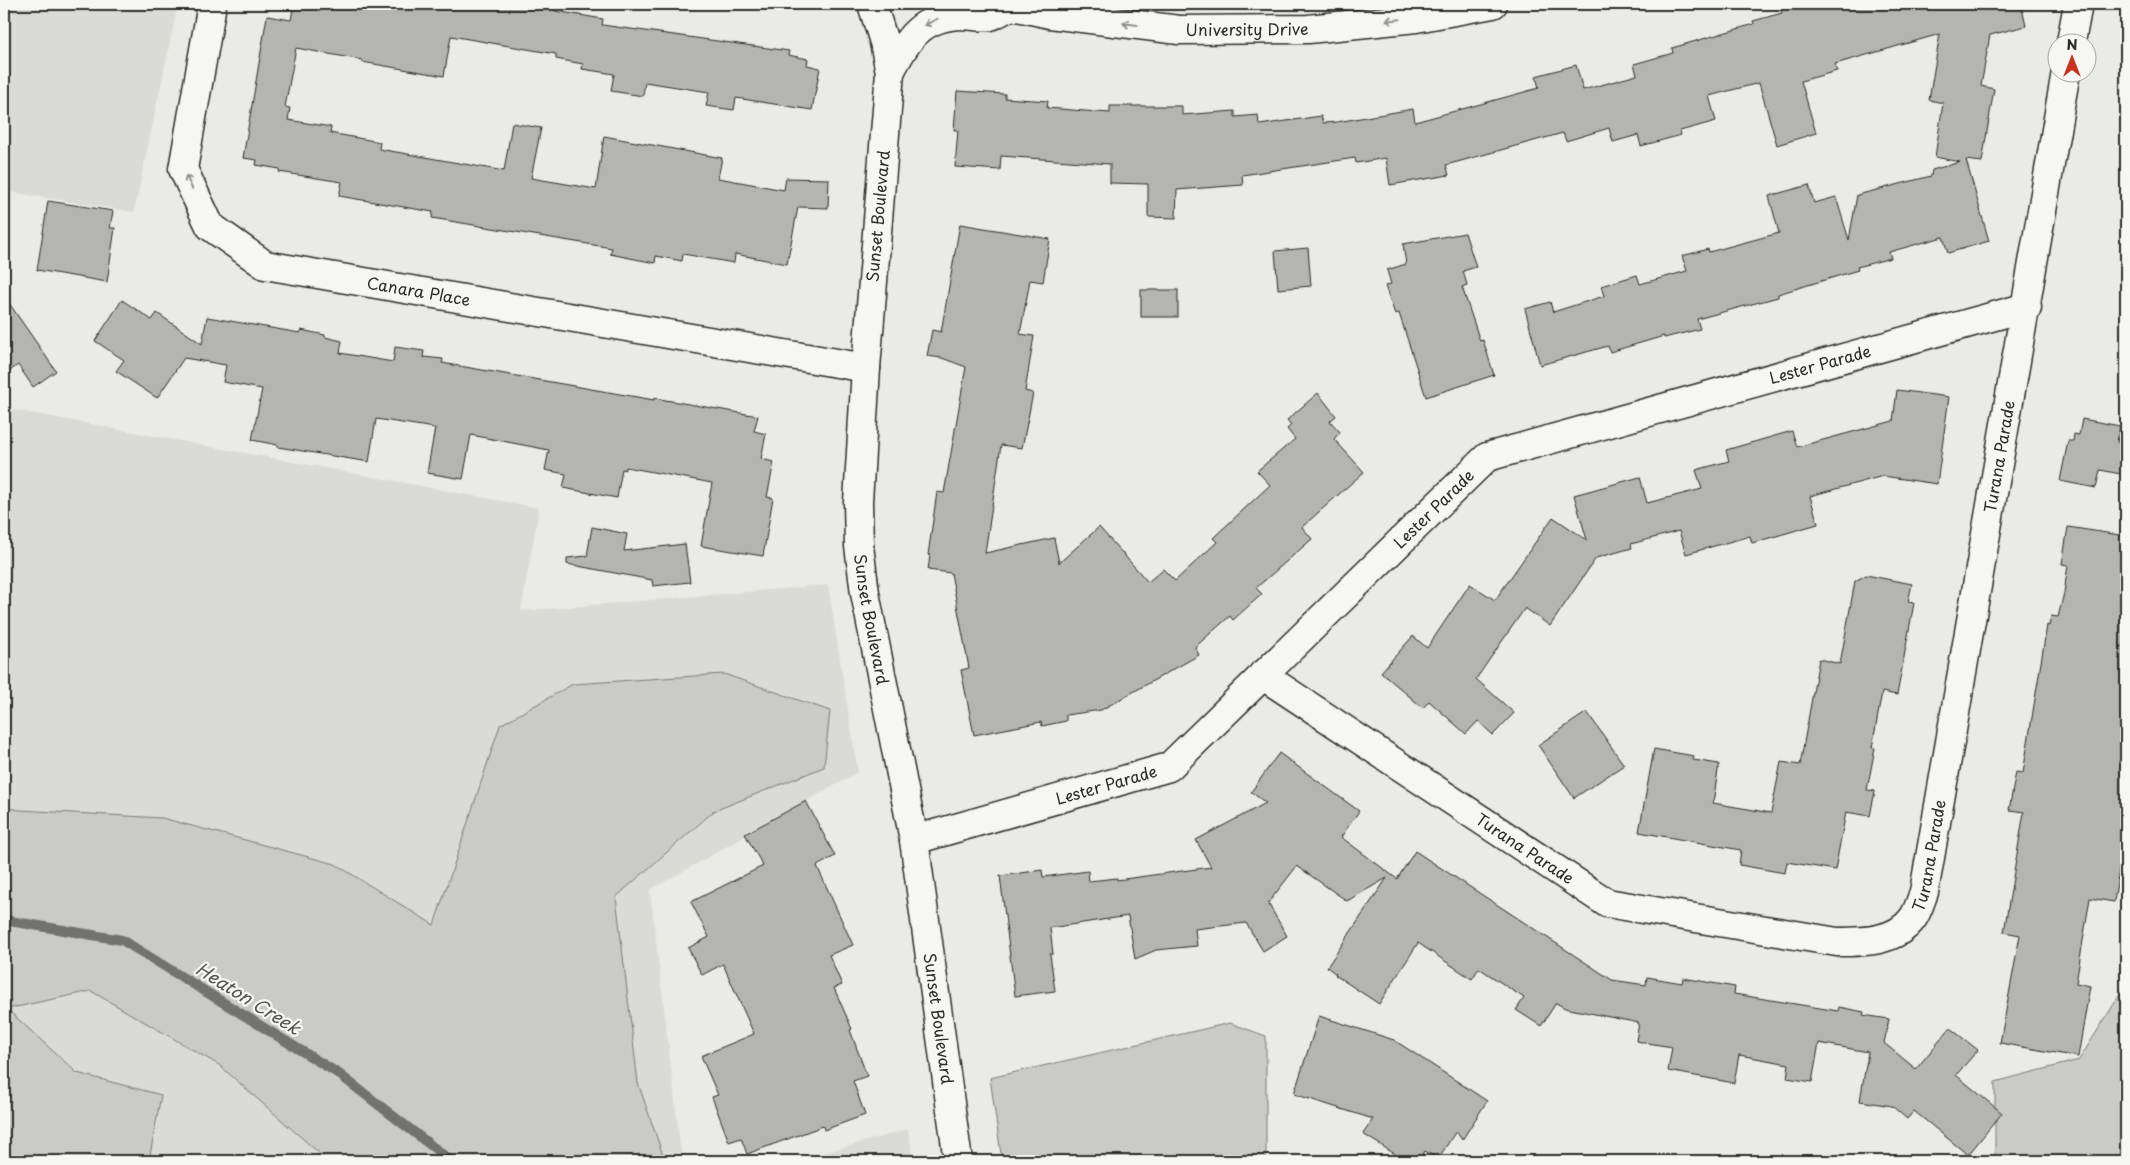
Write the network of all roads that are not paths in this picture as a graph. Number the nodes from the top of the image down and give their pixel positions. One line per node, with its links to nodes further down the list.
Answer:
1 (212, 4): 10 (street, Canara Place, one-way to 1)
2 (872, 4): 7 (street, Sunset Boulevard)
3 (1493, 4): 5 (street, University Drive, one-way to 5)
4 (2078, 4): 6 (street)
5 (1007, 5): 7 (street, Sunset Boulevard, one-way to 7)
6 (2073, 32)
7 (890, 72): 10 (street, Sunset Boulevard)
8 (2064, 82): 9 (street, Turana Parade)
9 (2027, 307): 11 (street, Lester Parade); 11 (street, Turana Parade)
10 (866, 368): 12 (street, Sunset Boulevard)
11 (1262, 675): 12 (street, Lester Parade)
12 (914, 840): 13 (street, Sunset Boulevard)
13 (958, 1161)

